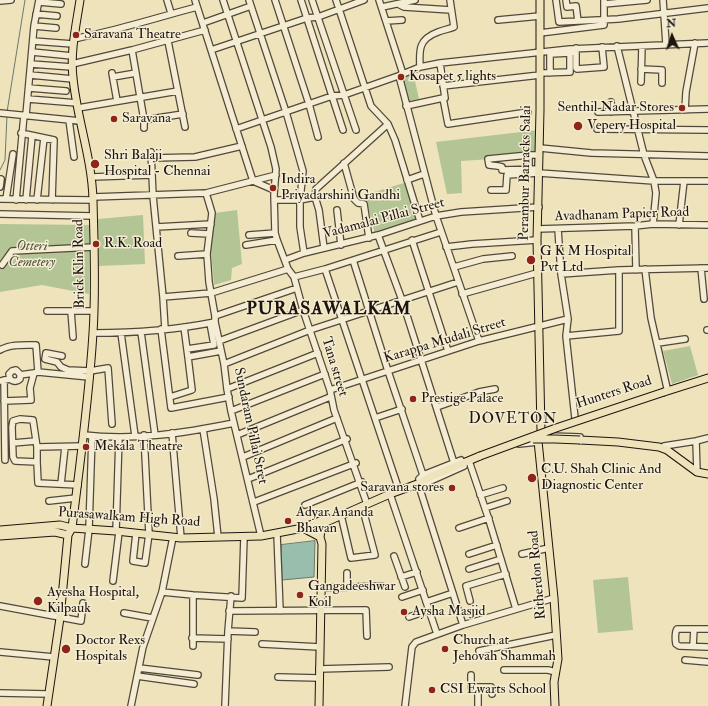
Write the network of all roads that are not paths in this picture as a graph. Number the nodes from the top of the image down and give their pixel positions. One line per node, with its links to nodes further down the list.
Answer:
1 (11, 0): 20 (street)
2 (80, 0): 52 (main road, Brick Klin Road)
3 (167, 0): 31 (street)
4 (195, 0): 26 (street)
5 (223, 0): 34 (street, Tana street)
6 (249, 0): 25 (street)
7 (275, 0): 46 (street)
8 (301, 0): 38 (street)
9 (312, 0): 37 (street)
10 (336, 0): 28 (street)
11 (364, 0): 28 (street)
12 (379, 0): 27 (street)
13 (415, 0): 24 (street)
14 (450, 0): 30 (street)
15 (540, 0): 36 (main road, Perambur Barracks Salai)
16 (556, 0): 43 (street)
17 (566, 0): 43 (street)
18 (647, 0): 22 (street)
19 (663, 0): 32 (street)
20 (0, 1)
21 (39, 1): 23 (street); 33 (street)
22 (604, 2): 39 (street)
23 (61, 4)
24 (398, 4): 27 (street); 30 (street)
25 (251, 6): 34 (street); 50 (street)
26 (197, 7): 31 (street); 44 (street)
27 (382, 7): 42 (street)
28 (339, 8): 37 (street); 81 (street)
29 (708, 8): 32 (street)
30 (451, 10): 70 (street)
31 (171, 13): 52 (street)
32 (664, 13): 39 (street); 57 (street)
33 (36, 14): 35 (street); 45 (street)
34 (228, 15): 44 (street); 54 (street, Tana street)
35 (57, 16)
36 (540, 16): 41 (street); 49 (main road, Perambur Barracks Salai)
37 (318, 17): 38 (street); 85 (street)
38 (308, 18): 46 (street); 86 (street)
39 (604, 19): 43 (street); 49 (street)
40 (402, 20): 42 (street)
41 (498, 20)
42 (386, 21): 76 (street)
43 (578, 21)
44 (203, 23): 48 (street)
45 (34, 26): 47 (street); 51 (street)
46 (284, 26): 50 (street); 92 (street)
47 (56, 28)
48 (205, 30): 53 (street); 62 (street)
49 (540, 33): 64 (main road, Perambur Barracks Salai)
50 (261, 34): 54 (street); 98 (street)
51 (33, 41): 52 (street); 65 (street)
52 (73, 41): 66 (main road, Brick Klin Road)
53 (168, 41): 61 (street); 84 (street)
54 (237, 42): 62 (street); 107 (street, Tana street)
55 (708, 42): 56 (street)
56 (695, 43): 57 (street); 96 (street)
57 (666, 44): 59 (street)
58 (617, 46): 59 (street); 60 (street); 97 (street)
59 (642, 46): 71 (street)
60 (602, 49): 63 (street); 63 (street)
61 (132, 50): 69 (street); 72 (street)
62 (211, 50): 112 (street)
63 (573, 50): 64 (street); 73 (street); 73 (street)
64 (540, 51): 67 (street); 74 (main road, Perambur Barracks Salai)
65 (32, 52): 66 (street); 68 (street)
66 (72, 56): 69 (main road, Brick Klin Road)
67 (440, 63): 70 (street); 80 (street)
68 (31, 64): 69 (street); 75 (street)
69 (72, 65): 77 (main road, Brick Klin Road)
70 (420, 67): 76 (street)
71 (641, 69): 78 (street); 79 (street)
72 (136, 73): 87 (street); 90 (street)
73 (550, 73): 74 (street)
74 (540, 74): 80 (street); 123 (main road, Perambur Barracks Salai)
75 (30, 75): 77 (street); 82 (street)
76 (401, 75): 81 (street); 94 (street)
77 (73, 79): 93 (main road, Brick Klin Road)
78 (641, 82)
79 (662, 83)
80 (443, 86): 88 (street)
81 (364, 87): 85 (street); 109 (street)
82 (29, 88): 83 (street); 89 (street)
83 (66, 91)
84 (178, 91): 87 (street); 103 (street)
85 (344, 95): 86 (street); 115 (street)
86 (332, 96): 92 (street); 114 (street)
87 (140, 97): 90 (street); 106 (street)
88 (443, 98): 94 (street); 99 (street)
89 (28, 99): 93 (street); 104 (street)
90 (117, 101): 93 (street)
91 (611, 102): 101 (street)
92 (309, 104): 98 (street); 120 (street)
93 (77, 105): 108 (main road, Brick Klin Road)
94 (406, 106): 132 (street)
95 (708, 109): 96 (street)
96 (685, 110): 97 (street)
97 (633, 111): 101 (street); 116 (street)
98 (286, 112): 107 (street); 155 (street)
99 (528, 112)
100 (598, 112): 101 (street)
101 (612, 112)
102 (1, 113): 104 (street)
103 (183, 114): 106 (street); 110 (street)
104 (25, 115): 105 (street); 118 (street)
105 (69, 120): 108 (street); 128 (street)
106 (144, 120): 111 (street)
107 (263, 120): 112 (street); 134 (street, Tana street)
108 (80, 121): 135 (main road, Brick Klin Road)
109 (388, 124): 129 (street); 137 (street)
110 (185, 127)
111 (144, 128)
112 (236, 129): 122 (street)
113 (597, 129): 116 (street)
114 (343, 130)
115 (356, 130)
116 (637, 130): 117 (street); 126 (street)
117 (708, 130)
118 (21, 133): 119 (street); 150 (street)
119 (32, 136): 121 (street); 151 (street)
120 (318, 137)
121 (44, 138): 152 (street); 153 (street)
122 (242, 146): 133 (street); 138 (street)
123 (540, 152): 125 (street); 126 (street); 131 (main road, Perambur Barracks Salai)
124 (13, 154): 148 (street)
125 (529, 155): 130 (street); 130 (street)
126 (644, 155): 127 (street); 139 (street)
127 (708, 156)
128 (74, 157)
129 (344, 163): 147 (street); 176 (street)
130 (529, 169): 131 (street)
131 (539, 171): 139 (street); 144 (street); 156 (main road, Perambur Barracks Salai)
132 (424, 174): 137 (street); 160 (street)
133 (152, 175): 135 (street); 146 (street)
134 (276, 175): 138 (street); 143 (street, Tana street)
135 (91, 177): 149 (main road, Brick Klin Road)
136 (2, 179): 142 (street)
137 (407, 180): 161 (street)
138 (253, 181): 143 (street); 145 (street)
139 (654, 181): 140 (street); 163 (street)
140 (684, 181): 141 (street); 164 (street)
141 (708, 181)
142 (0, 187)
143 (274, 190): 154 (street, Tana street)
144 (491, 190)
145 (206, 193): 146 (street); 162 (street)
146 (153, 196): 149 (street); 167 (street)
147 (315, 197): 155 (street); 184 (street)
148 (3, 199): 150 (street)
149 (93, 199): 153 (street); 159 (main road, Brick Klin Road)
150 (16, 200): 151 (street)
151 (26, 200): 152 (street)
152 (37, 200): 153 (street)
153 (52, 200)
154 (274, 200): 155 (street); 172 (street, Tana street)
155 (300, 200): 186 (street)
156 (539, 207): 160 (street, Vadamalai Pillai Street); 168 (main road, Perambur Barracks Salai)
157 (336, 210): 180 (street)
158 (0, 214): 159 (street)
159 (93, 216): 182 (main road, Brick Klin Road)
160 (436, 216): 161 (street, Vadamalai Pillai Street); 170 (street)
161 (420, 222): 175 (street, Vadamalai Pillai Street)
162 (211, 224): 167 (street); 173 (street)
163 (653, 224): 164 (street, Avadhanam Papier Road); 166 (street, Avadhanam Papier Road)
164 (679, 225): 165 (street, Avadhanam Papier Road)
165 (708, 225)
166 (635, 226): 169 (street, Avadhanam Papier Road); 200 (street)
167 (156, 227): 209 (street)
168 (537, 229): 169 (street, Avadhanam Papier Road); 179 (main road, Perambur Barracks Salai)
169 (558, 229): 202 (street)
170 (441, 232): 178 (street); 183 (street)
171 (191, 233): 173 (street)
172 (275, 233): 174 (street); 177 (street, Tana street)
173 (209, 234): 187 (street)
174 (249, 235)
175 (378, 235): 176 (street, Vadamalai Pillai Street); 185 (street)
176 (369, 238): 180 (street, Vadamalai Pillai Street)
177 (277, 240): 181 (street); 190 (street, Tana street)
178 (412, 240): 185 (street); 206 (street)
179 (537, 240): 183 (street); 201 (main road, Perambur Barracks Salai)
180 (341, 245): 184 (street, Vadamalai Pillai Street)
181 (246, 246)
182 (94, 247): 192 (street); 215 (main road, Brick Klin Road)
183 (446, 247): 193 (street)
184 (324, 248): 186 (street, Vadamalai Pillai Street)
185 (384, 250): 191 (street); 211 (street)
186 (304, 253): 190 (street, Vadamalai Pillai Street)
187 (207, 254): 188 (street); 207 (street)
188 (178, 256)
189 (512, 256): 193 (street)
190 (285, 260): 196 (street, Tana street)
191 (353, 260): 197 (street); 216 (street)
192 (2, 265)
193 (454, 267): 204 (street)
194 (701, 268): 195 (street); 198 (street); 210 (street)
195 (708, 268)
196 (288, 269): 203 (street, Tana street); 207 (street)
197 (325, 269): 203 (street); 219 (street)
198 (645, 269): 200 (street); 232 (street)
199 (619, 270): 200 (street); 202 (street); 227 (street)
200 (636, 270)
201 (537, 273): 208 (street); 221 (main road, Perambur Barracks Salai)
202 (561, 274): 217 (street)
203 (294, 277): 205 (street, Tana street)
204 (458, 282): 206 (street); 208 (street)
205 (297, 288): 212 (street, Tana street); 218 (street)
206 (428, 292): 211 (street); 236 (street)
207 (211, 293): 209 (street); 218 (street)
208 (462, 294): 231 (street)
209 (163, 297): 222 (street)
210 (704, 299)
211 (402, 300): 216 (street); 240 (street)
212 (303, 310): 223 (street, Tana street); 230 (street)
213 (47, 311): 214 (street)
214 (71, 311): 215 (street); 228 (street)
215 (94, 311): 225 (main road, Brick Klin Road)
216 (369, 311): 219 (street); 242 (street)
217 (568, 319): 221 (street, Karappa Mudali Street); 227 (street)
218 (213, 320): 220 (street); 230 (street, Sundaram Pillai Stret); 233 (street)
219 (342, 320): 223 (street); 248 (street)
220 (184, 327): 222 (street); 233 (street)
221 (538, 327): 231 (street, Karappa Mudali Street); 276 (main road, Perambur Barracks Salai)
222 (163, 329): 224 (street); 254 (street)
223 (310, 330): 237 (street, Tana street); 241 (street)
224 (141, 332): 226 (street); 269 (street)
225 (93, 333): 226 (street); 244 (main road, Brick Klin Road)
226 (121, 333): 275 (street)
227 (566, 336): 264 (street)
228 (73, 337)
229 (685, 339): 232 (street)
230 (219, 341): 235 (street, Sundaram Pillai Stret)
231 (479, 341): 236 (street, Karappa Mudali Street)
232 (658, 343): 253 (street)
233 (187, 349): 239 (street)
234 (0, 350): 243 (street)
235 (221, 351): 239 (street); 241 (street, Sundaram Pillai Stret)
236 (448, 351): 240 (street, Karappa Mudali Street)
237 (318, 353): 245 (street, Tana street); 250 (street)
238 (62, 356): 244 (street)
239 (188, 357): 254 (street)
240 (421, 360): 242 (street, Karappa Mudali Street); 259 (street)
241 (224, 364): 250 (street, Sundaram Pillai Stret)
242 (388, 371): 248 (street, Karappa Mudali Street); 260 (street)
243 (36, 373): 244 (street); 246 (street); 257 (street)
244 (90, 374): 266 (street); 271 (main road, Brick Klin Road)
245 (325, 374): 252 (street, Tana street); 261 (street)
246 (20, 375): 249 (street); 249 (street)
247 (708, 378): 253 (main road)
248 (362, 379): 252 (street, Karappa Mudali Street); 263 (street)
249 (5, 380): 257 (street)
250 (227, 389): 255 (street, Sundaram Pillai Stret)
251 (495, 389): 259 (street)
252 (330, 390): 256 (street, Tana street)
253 (668, 390): 264 (street, Hunters Road); 268 (street); 280 (main road, bridge)
254 (170, 397): 255 (street)
255 (229, 397): 261 (street, Sundaram Pillai Stret)
256 (330, 397): 258 (street, Tana street); 273 (street)
257 (4, 401): 289 (street)
258 (333, 406): 262 (street, Tana street); 281 (street)
259 (437, 407): 291 (street)
260 (402, 409): 263 (street); 296 (street)
261 (231, 411): 265 (street, Sundaram Pillai Stret)
262 (336, 418): 281 (street, Tana street); 288 (street)
263 (375, 418): 300 (street)
264 (575, 418): 268 (street, Hunters Road)
265 (234, 423): 267 (street); 273 (street, Sundaram Pillai Stret)
266 (112, 424)
267 (203, 429): 270 (street); 325 (street)
268 (551, 432): 276 (street); 276 (street, Hunters Road); 278 (street)
269 (155, 434): 270 (street); 272 (street)
270 (172, 434): 327 (street)
271 (84, 435): 274 (street); 285 (main road, Brick Klin Road)
272 (144, 435): 275 (street); 320 (street)
273 (237, 435): 288 (street, Sundaram Pillai Stret)
274 (92, 436): 277 (street); 315 (street)
275 (135, 436): 277 (street)
276 (540, 436): 278 (street); 291 (street); 293 (street); 330 (main road, Ritherdon Road)
277 (119, 438): 317 (street)
278 (562, 438): 287 (street)
279 (708, 438): 282 (street)
280 (527, 439): 287 (main road, bridge); 296 (main road, bridge)
281 (346, 440): 292 (street); 295 (street)
282 (696, 441): 287 (street); 294 (street)
283 (13, 443): 284 (street); 284 (street); 290 (street)
284 (37, 444): 286 (street); 290 (street)
285 (83, 446): 286 (street); 299 (main road, Brick Klin Road)
286 (65, 447): 298 (street)
287 (664, 448): 294 (main road)
288 (243, 458): 295 (street, Sundaram Pillai Stret)
289 (5, 460)
290 (37, 462): 298 (street)
291 (454, 463): 296 (street)
292 (355, 464): 297 (street); 307 (street)
293 (470, 464): 296 (street); 303 (street)
294 (703, 475)
295 (248, 479): 307 (street, Sundaram Pillai Stret)
296 (423, 480): 300 (main road, Purasawalkam High Road); 302 (main road, Purasawalkam High Road); 348 (street)
297 (361, 482): 308 (street); 309 (street)
298 (61, 484): 299 (street)
299 (78, 485): 304 (main road, Brick Klin Road)
300 (398, 487): 308 (main road, Purasawalkam High Road)
301 (503, 488): 303 (street)
302 (390, 494): 308 (main road, Purasawalkam High Road); 337 (street)
303 (480, 495): 310 (street)
304 (76, 498): 305 (street); 318 (main road, Brick Klin Road)
305 (49, 501)
306 (507, 501): 310 (street)
307 (254, 502): 323 (street, Sundaram Pillai Stret)
308 (366, 502): 311 (main road, Purasawalkam High Road); 311 (street); 313 (main road, Purasawalkam High Road)
309 (305, 504)
310 (485, 508): 312 (street)
311 (341, 515): 328 (main road, Purasawalkam High Road)
312 (489, 518): 314 (street); 329 (street)
313 (304, 528): 321 (main road, Purasawalkam High Road); 328 (main road)
314 (459, 528)
315 (89, 529): 317 (main road, Purasawalkam High Road); 318 (main road, Purasawalkam High Road); 335 (street)
316 (0, 530): 318 (main road, Purasawalkam High Road)
317 (117, 531): 319 (main road, Purasawalkam High Road); 341 (street)
318 (70, 532): 322 (main road, Purasawalkam High Road); 364 (main road, Brick Klin Road)
319 (136, 533): 320 (main road, Purasawalkam High Road); 320 (street)
320 (149, 534): 324 (main road, Purasawalkam High Road)
321 (277, 534): 323 (main road, Purasawalkam High Road); 360 (street)
322 (0, 536)
323 (261, 536): 326 (main road, Purasawalkam High Road)
324 (173, 537): 327 (main road, Purasawalkam High Road); 347 (street)
325 (218, 537): 326 (main road, Purasawalkam High Road); 327 (main road, Purasawalkam High Road)
326 (244, 537): 350 (street)
327 (181, 538)
328 (321, 540): 345 (main road)
329 (497, 545): 331 (street); 334 (street)
330 (549, 548): 332 (street); 352 (main road, Ritherdon Road)
331 (469, 554)
332 (522, 554)
333 (394, 556): 340 (street)
334 (502, 560): 336 (street); 339 (street)
335 (85, 564)
336 (469, 569)
337 (417, 572): 340 (street); 346 (street)
338 (347, 573): 343 (street)
339 (506, 574): 353 (street); 358 (street)
340 (401, 577): 344 (street)
341 (112, 581)
342 (382, 586): 343 (street)
343 (347, 587): 345 (street)
344 (405, 587)
345 (321, 588): 361 (main road)
346 (423, 590): 351 (street); 354 (street)
347 (162, 592): 349 (street); 365 (street)
348 (453, 593): 354 (street); 366 (street)
349 (192, 595): 350 (street); 374 (street)
350 (231, 596): 359 (street)
351 (402, 597)
352 (554, 598): 358 (street); 372 (main road, Ritherdon Road)
353 (470, 600)
354 (426, 602): 357 (street)
355 (84, 603): 364 (street)
356 (0, 606): 364 (street)
357 (429, 610): 363 (street); 371 (street)
358 (516, 610): 366 (street)
359 (229, 611): 360 (street); 369 (street)
360 (280, 611): 361 (street)
361 (321, 611): 373 (street); 380 (main road)
362 (124, 613): 365 (street)
363 (409, 617)
364 (60, 618): 383 (main road, Brick Klin Road)
365 (152, 618): 387 (street)
366 (463, 625): 371 (street)
367 (694, 629): 368 (street); 378 (street); 378 (street)
368 (708, 629)
369 (228, 631): 370 (street); 375 (street)
370 (255, 632)
371 (437, 634): 405 (street)
372 (556, 635): 381 (street); 390 (main road, Ritherdon Road)
373 (367, 636)
374 (192, 638): 375 (street); 377 (street)
375 (228, 639): 403 (street)
376 (262, 644): 380 (street)
377 (192, 646)
378 (693, 646): 379 (street)
379 (708, 646)
380 (320, 647): 388 (main road)
381 (479, 651)
382 (0, 652): 383 (street)
383 (54, 657): 399 (main road, Brick Klin Road)
384 (685, 660): 385 (street)
385 (708, 662)
386 (389, 667): 388 (street)
387 (139, 668): 391 (street); 393 (street)
388 (319, 669): 395 (main road)
389 (504, 670): 390 (street)
390 (556, 672): 407 (main road, Ritherdon Road)
391 (198, 675)
392 (471, 675): 397 (street)
393 (137, 676): 396 (street); 402 (street)
394 (278, 677): 395 (street)
395 (319, 678): 404 (main road)
396 (194, 684)
397 (478, 687): 400 (street); 406 (street)
398 (0, 693): 399 (street)
399 (48, 694): 401 (main road, Brick Klin Road)
400 (492, 694)
401 (47, 706)
402 (131, 706)
403 (225, 706)
404 (319, 706)
405 (405, 706)
406 (478, 706)
407 (555, 706)

